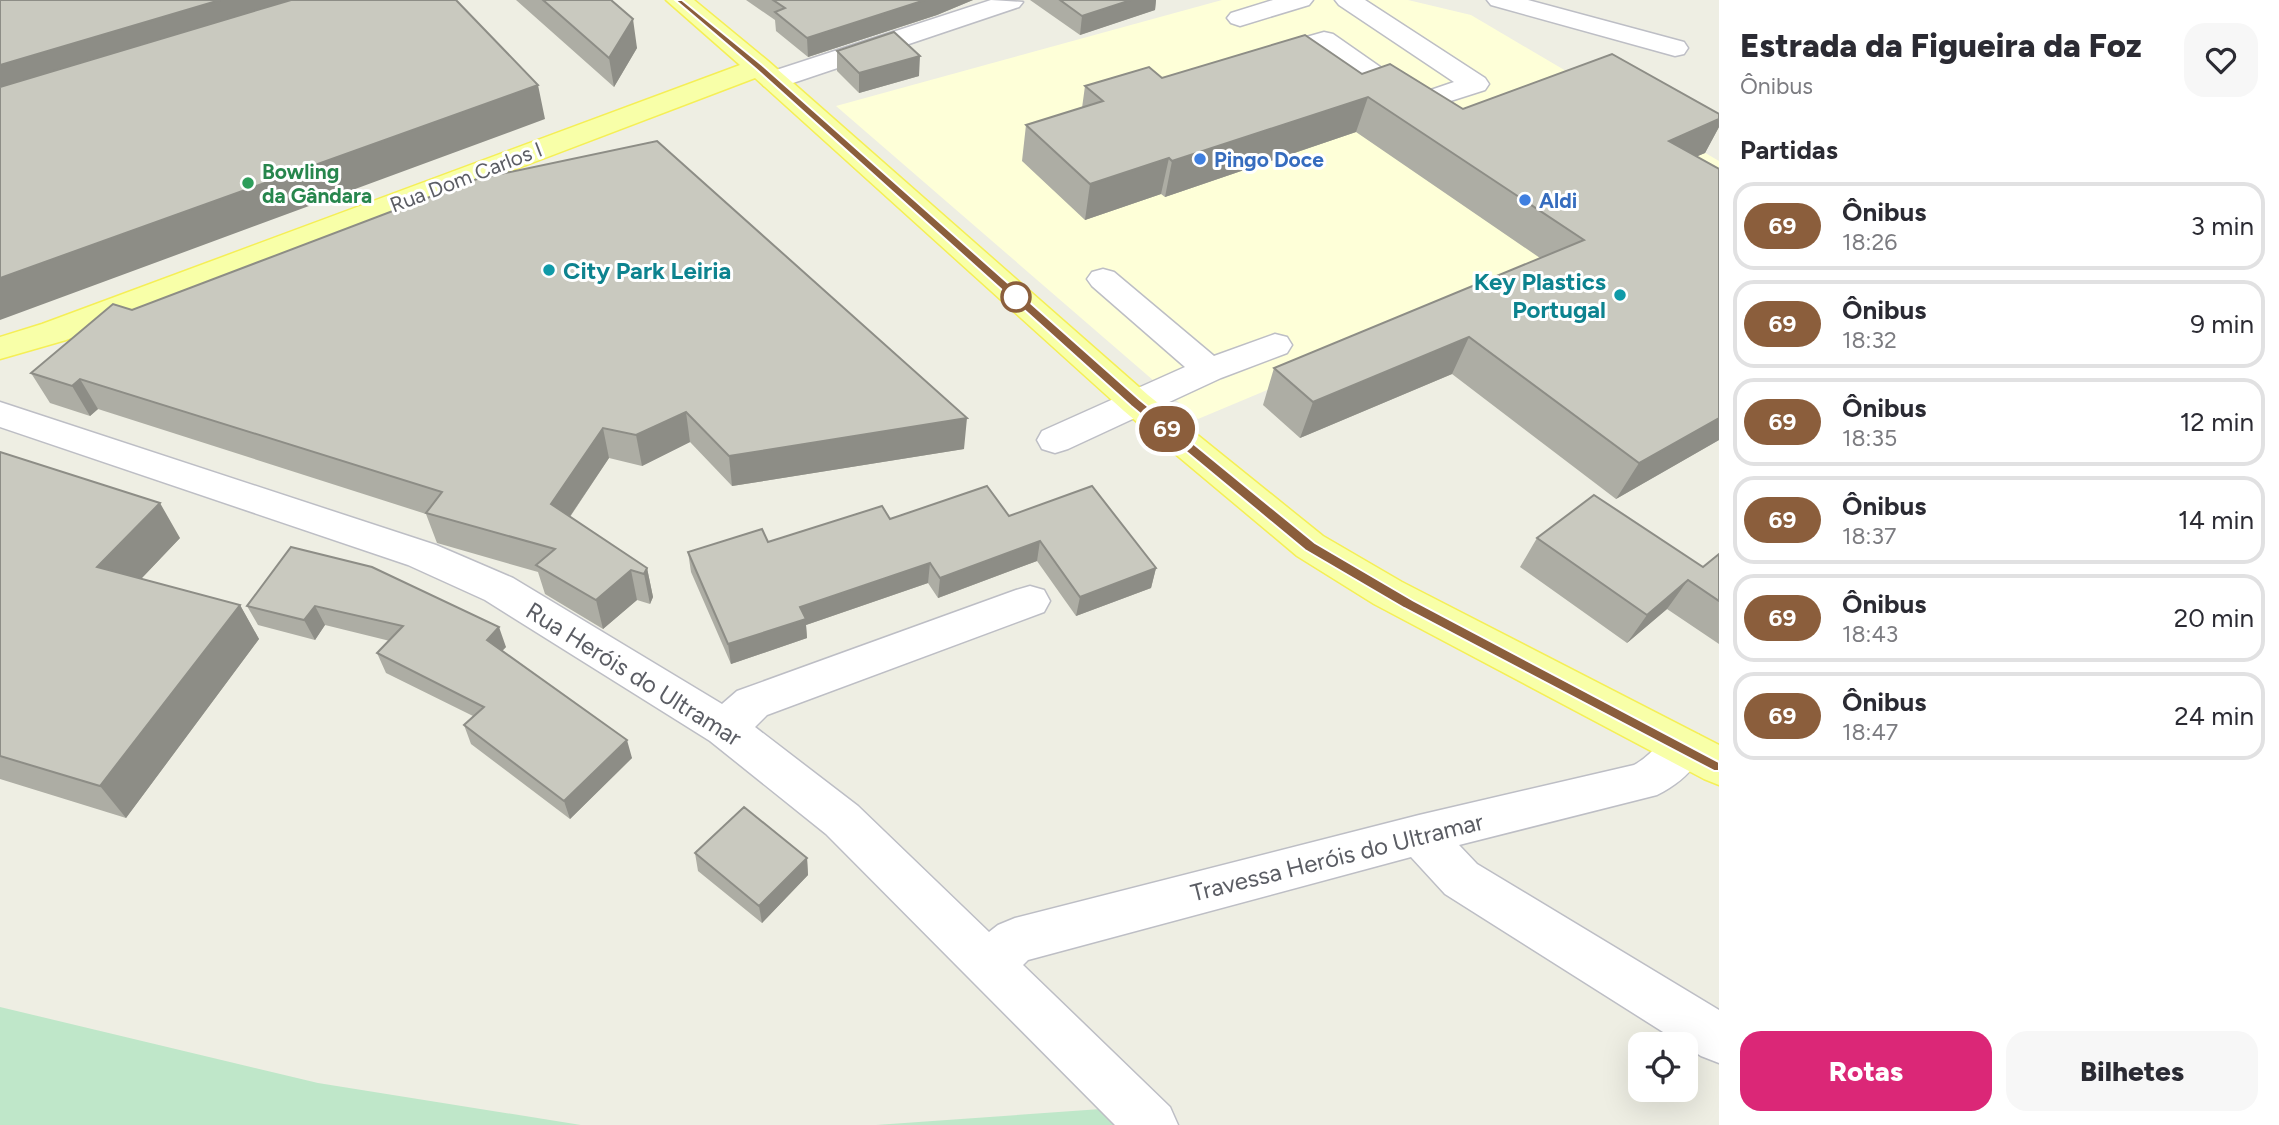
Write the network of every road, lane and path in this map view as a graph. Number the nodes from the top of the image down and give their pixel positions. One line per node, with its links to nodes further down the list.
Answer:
1 (679, 0): 9 (main road)
2 (1300, 0): 6 (street)
3 (1348, 0): 8 (street)
4 (1500, 0): 7 (street)
5 (1011, 1): 9 (street)
6 (1240, 18)
7 (1675, 48)
8 (1287, 51)
9 (766, 74): 11 (main road, Rua Dom Carlos I); 16 (main road)
10 (1103, 279): 14 (street)
11 (54, 332): 13 (main road, Rua Dom Carlos I); 15 (main road, Rua Dom Carlos I)
12 (1275, 345): 14 (street)
13 (0, 348)
14 (1209, 370): 16 (street)
15 (0, 375)
16 (1136, 403): 18 (street); 21 (main road)
17 (0, 414): 20 (street, Rua Heróis do Ultramar)
18 (1055, 440)
19 (1030, 601): 20 (street)
20 (725, 728): 23 (street, Rua Heróis do Ultramar)
21 (1702, 757): 22 (street, Travessa Heróis do Ultramar)
22 (1419, 835): 23 (street, Travessa Heróis do Ultramar); 24 (street)
23 (987, 964): 25 (street, Rua Heróis do Ultramar)
24 (1719, 1038)
25 (1152, 1125)

